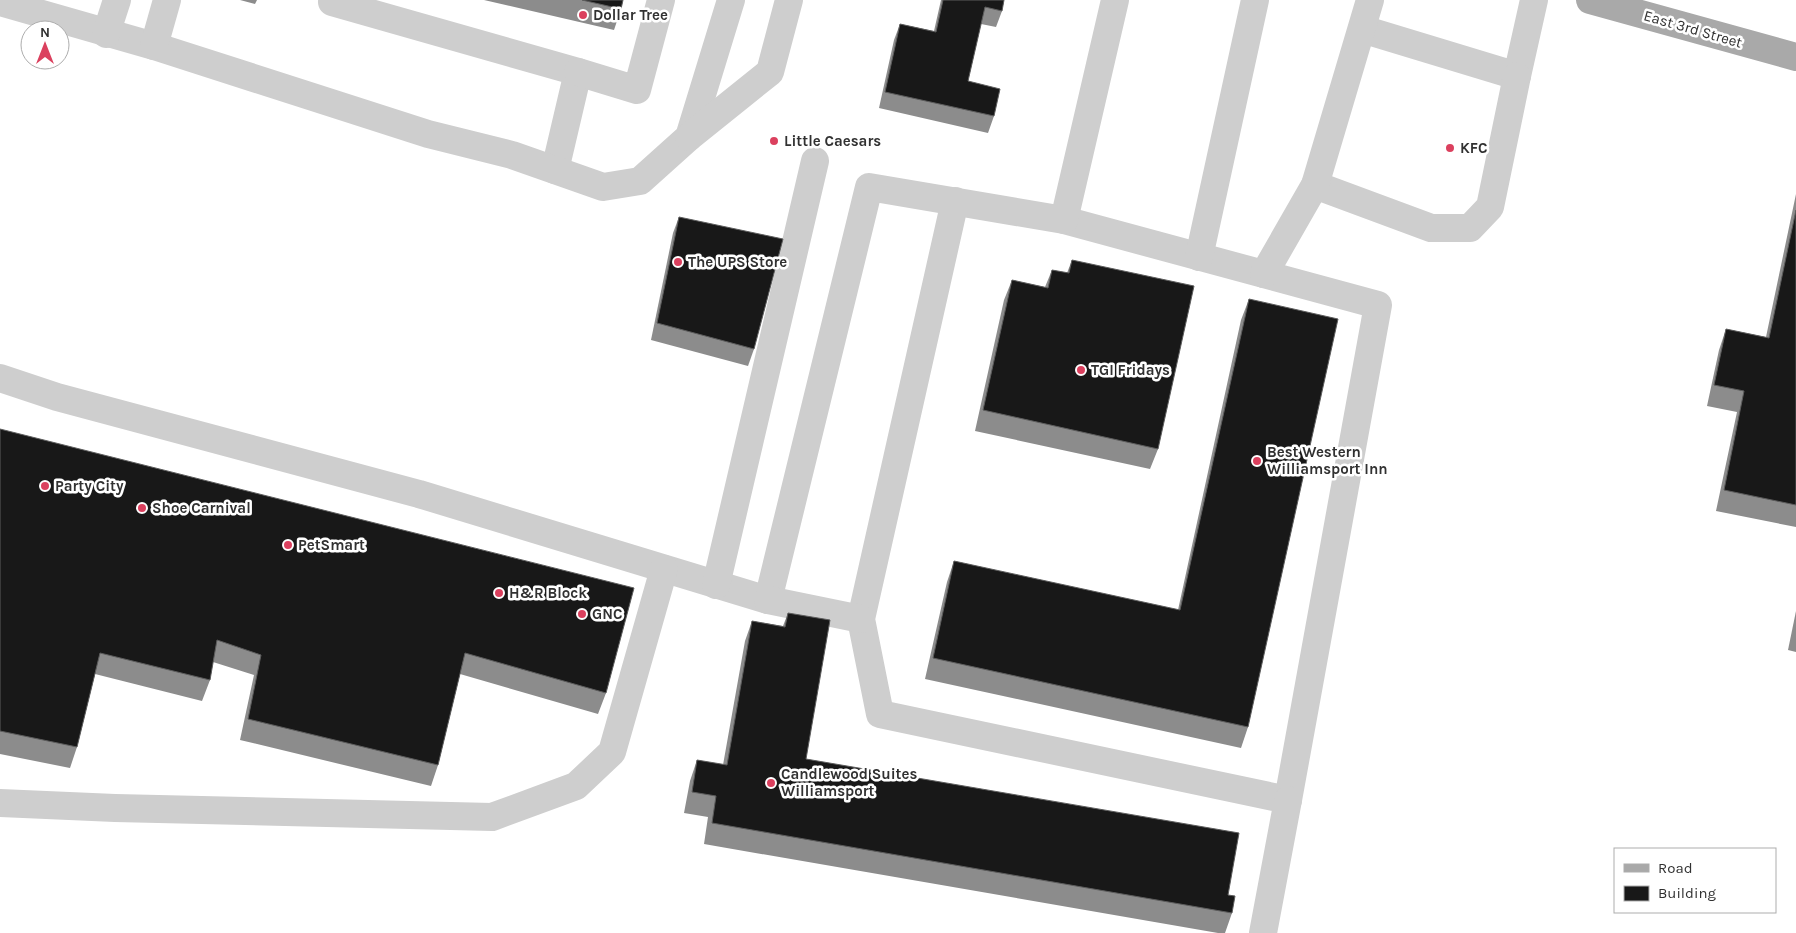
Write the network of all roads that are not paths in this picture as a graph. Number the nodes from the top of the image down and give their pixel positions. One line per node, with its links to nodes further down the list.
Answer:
1 (117, 0): 14 (lane)
2 (166, 0): 15 (lane)
3 (661, 0): 17 (lane)
4 (731, 0): 19 (lane)
5 (789, 0): 19 (lane)
6 (1115, 0): 24 (lane)
7 (1256, 0): 25 (lane)
8 (1370, 0): 13 (lane)
9 (1534, 0): 18 (lane)
10 (1590, 0): 16 (main road, East 3rd Street)
11 (333, 1): 17 (lane)
12 (0, 2): 14 (lane)
13 (1362, 29): 18 (lane); 22 (lane)
14 (106, 34): 15 (lane)
15 (154, 46): 21 (lane)
16 (1796, 57)
17 (578, 72): 21 (lane)
18 (1517, 76): 22 (lane)
19 (689, 137): 21 (lane)
20 (815, 161): 29 (lane)
21 (555, 170)
22 (1315, 185): 26 (lane)
23 (955, 201): 24 (lane); 30 (lane); 31 (lane)
24 (1064, 220): 25 (lane)
25 (1199, 257): 26 (lane)
26 (1264, 274): 32 (lane)
27 (0, 378): 28 (lane)
28 (664, 568): 29 (lane); 33 (lane)
29 (716, 585): 30 (lane)
30 (768, 600): 31 (lane)
31 (861, 619): 32 (lane)
32 (1288, 800): 34 (lane)
33 (0, 802)
34 (1262, 933)

